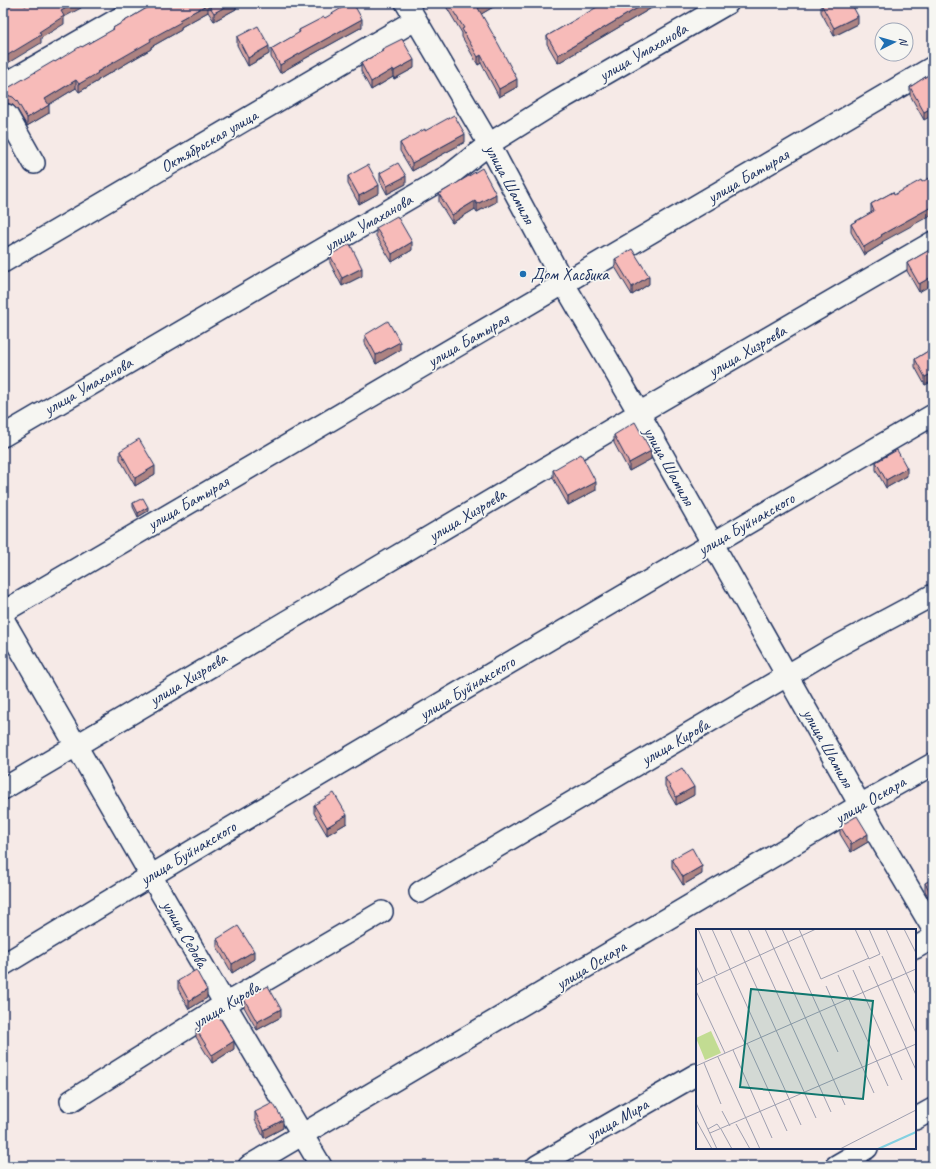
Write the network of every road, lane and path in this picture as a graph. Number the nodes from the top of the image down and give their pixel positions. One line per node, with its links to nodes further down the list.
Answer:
1 (146, 3): 5 (street)
2 (728, 3): 7 (street, улица Умаханова)
3 (411, 11): 7 (street, улица Шамиля); 10 (street, Октябрьская улица)
4 (933, 67): 11 (street, улица Батырая)
5 (3, 84)
6 (7, 115): 8 (street)
7 (489, 144): 11 (street, улица Шамиля); 14 (street, улица Умаханова)
8 (34, 163)
9 (933, 242): 12 (street, улица Хизроева)
10 (3, 262)
11 (564, 284): 12 (street, улица Шамиля); 17 (street, улица Батырая)
12 (639, 413): 15 (street, улица Шамиля); 20 (street, улица Хизроева)
13 (933, 415): 15 (street, улица Буйнакского)
14 (3, 436)
15 (712, 543): 19 (street, улица Шамиля); 24 (street, улица Буйнакского)
16 (933, 596): 19 (street, улица Кирова)
17 (3, 612)
18 (3, 619): 20 (street, улица Седова)
19 (787, 676): 23 (street, улица Шамиля); 25 (street, улица Кирова)
20 (76, 745): 22 (street, улица Хизроева); 24 (street, улица Седова)
21 (933, 764): 23 (street, улица Оскара)
22 (3, 789)
23 (860, 806): 27 (street, улица Шамиля); 36 (street, улица Оскара)
24 (151, 875): 30 (street, улица Буйнакского); 31 (street, улица Седова)
25 (420, 892)
26 (382, 912): 31 (street, улица Кирова)
27 (933, 929)
28 (933, 938): 29 (street)
29 (916, 947)
30 (3, 965)
31 (225, 1004): 33 (street, улица Кирова); 36 (street, улица Седова)
32 (696, 1075): 40 (street, улица Мира)
33 (72, 1101)
34 (933, 1109): 35 (street)
35 (916, 1118)
36 (303, 1135): 38 (street, улица Оскара); 39 (street, улица Седова)
37 (865, 1149): 41 (street)
38 (249, 1166)
39 (321, 1166)
40 (537, 1166)
41 (836, 1166)

